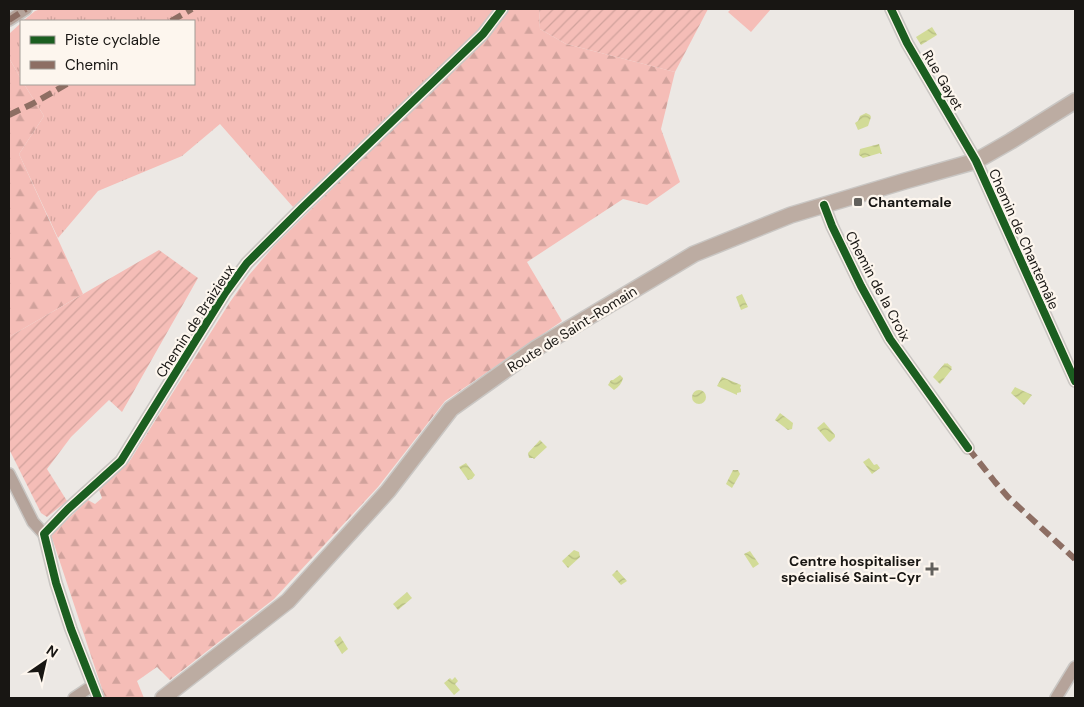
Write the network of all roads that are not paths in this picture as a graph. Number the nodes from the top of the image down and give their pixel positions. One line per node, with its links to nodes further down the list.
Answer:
1 (26, 9): 4 (street)
2 (502, 9): 11 (street, Chemin de Braizieux)
3 (891, 9): 6 (street, Rue Gayet)
4 (9, 20)
5 (1075, 102): 6 (main road, Route de Saint-Romain)
6 (976, 162): 7 (main road, Route de Saint-Romain); 8 (street, Chemin de Chantemâle)
7 (824, 205): 9 (street, Chemin de la Croix); 16 (main road, Route de Saint-Romain)
8 (1075, 381)
9 (968, 448)
10 (9, 474): 11 (street)
11 (44, 534): 13 (street)
12 (1075, 667): 17 (street)
13 (92, 686): 14 (street); 15 (street)
14 (74, 698)
15 (98, 698)
16 (163, 698)
17 (1056, 698)

